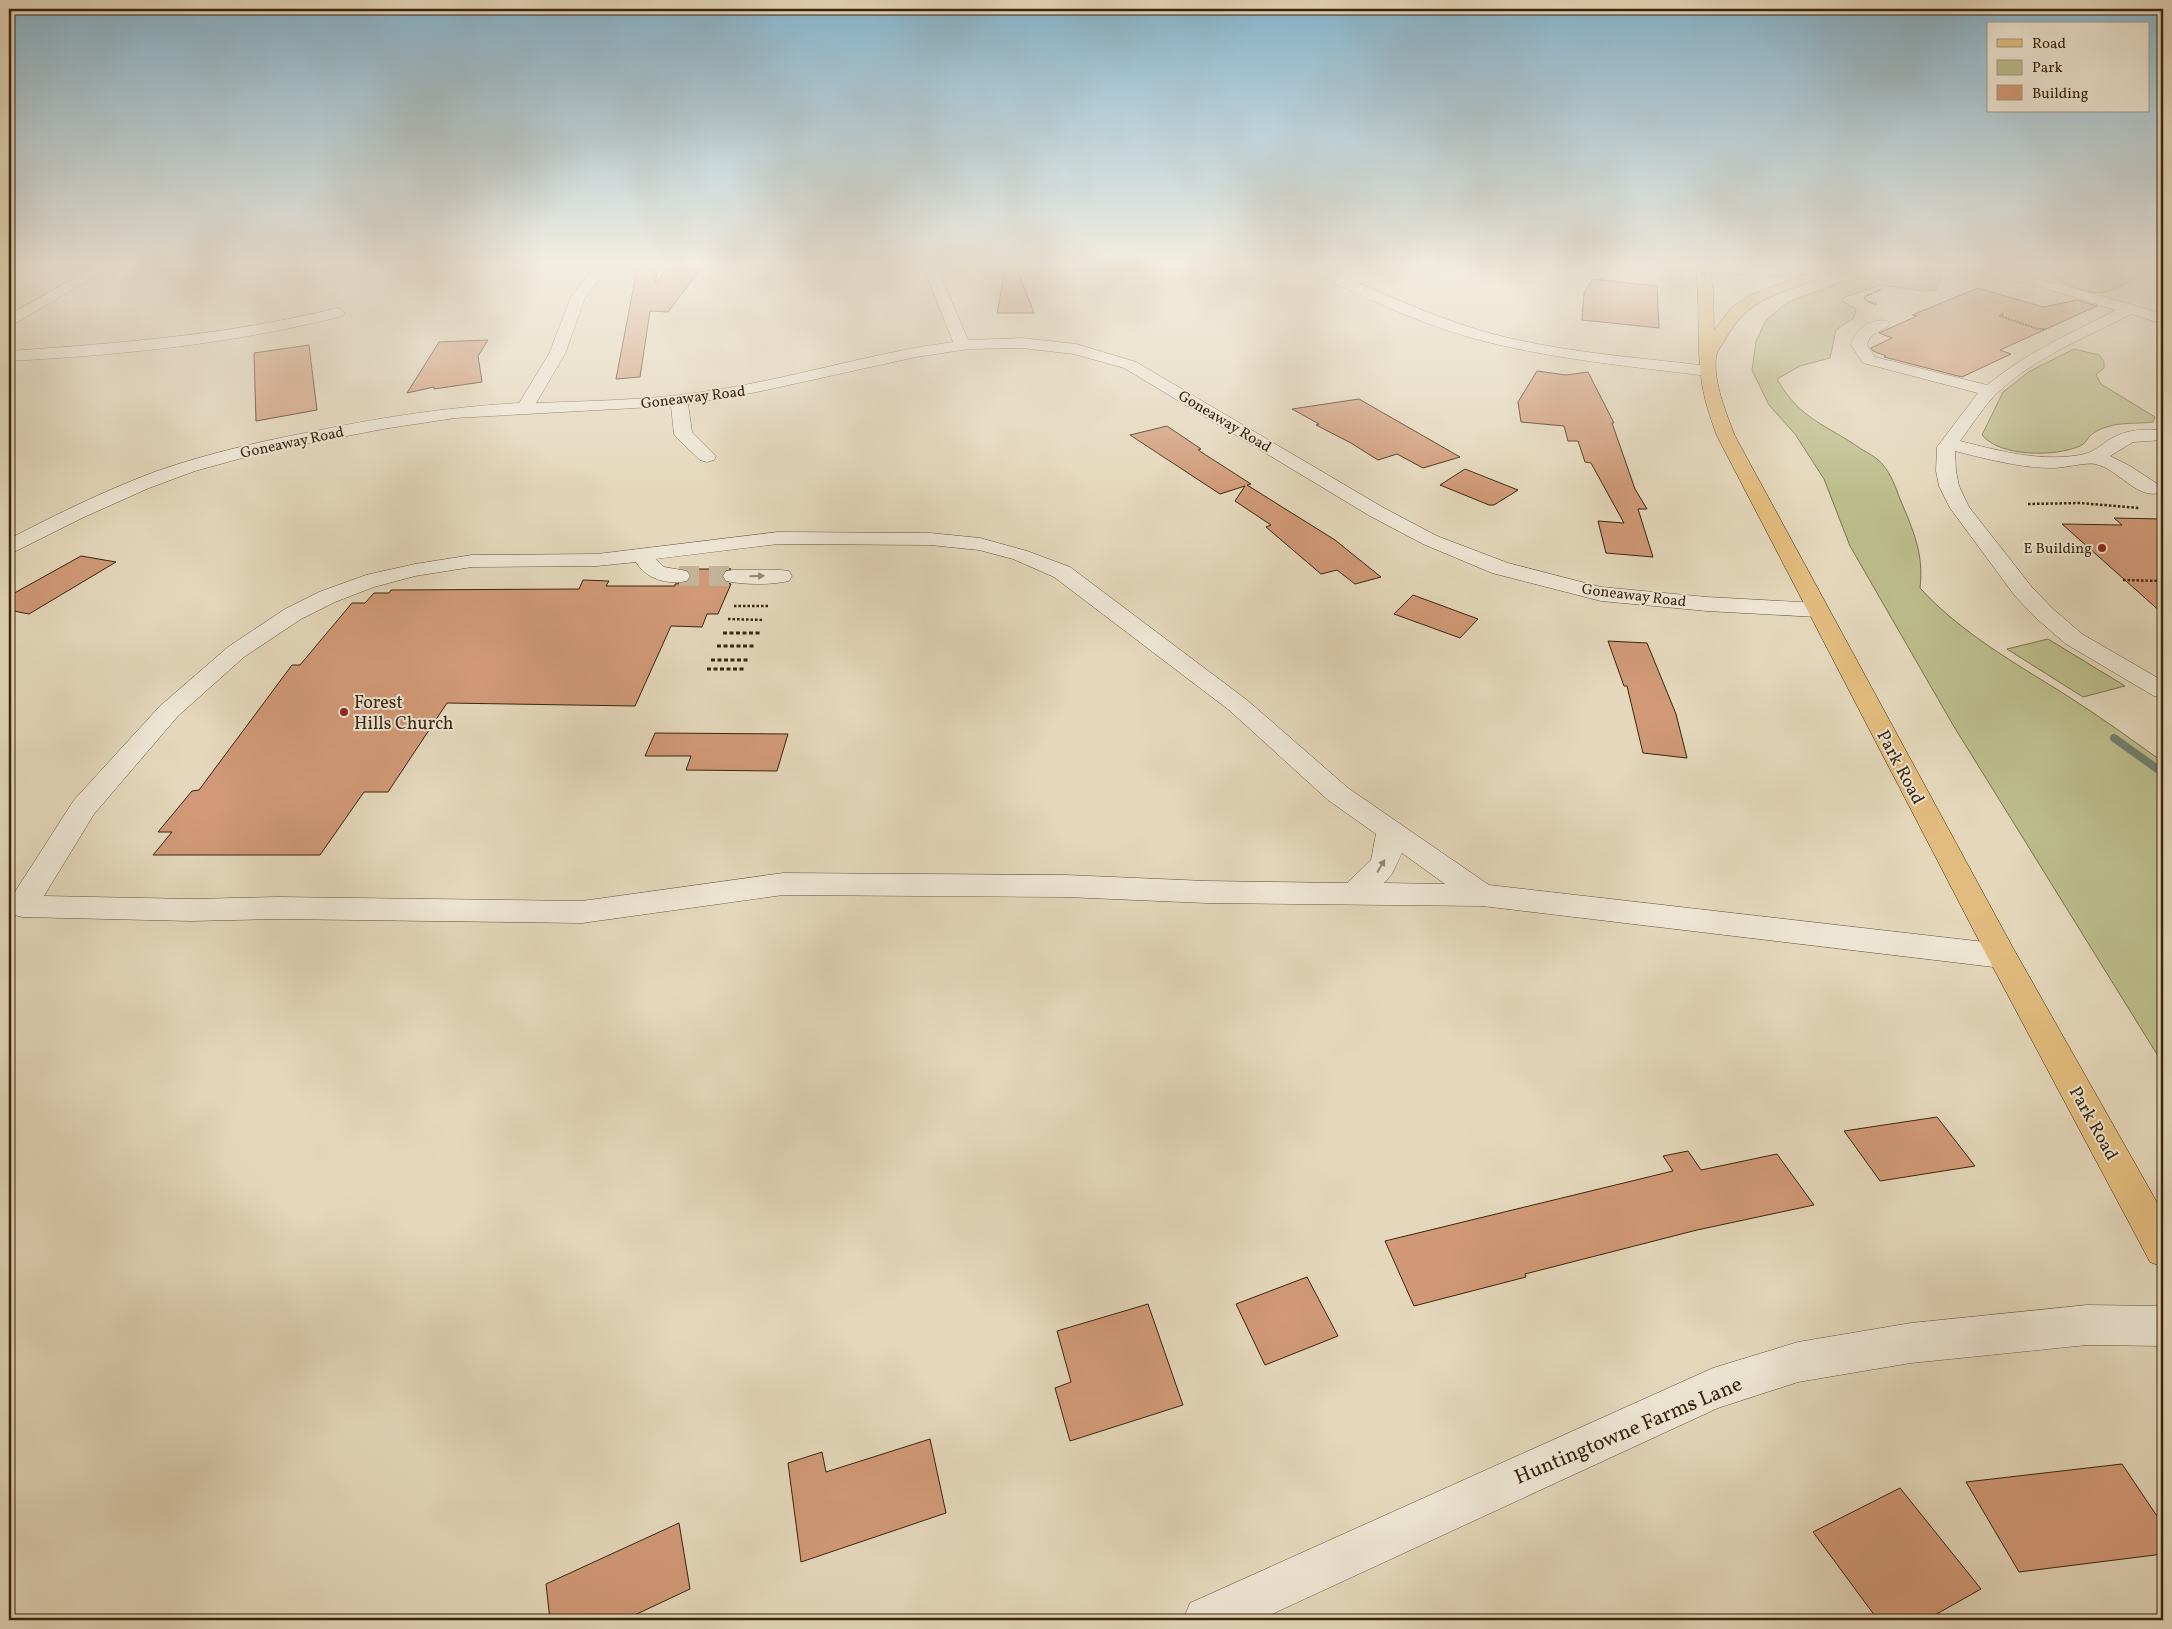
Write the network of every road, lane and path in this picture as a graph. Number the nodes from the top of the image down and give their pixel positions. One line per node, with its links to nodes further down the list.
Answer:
1 (207, 340): 10 (street)
2 (562, 340): 14 (street)
3 (960, 340): 9 (street)
4 (1502, 340): 11 (street)
5 (1707, 340): 11 (main road, Park Road)
6 (1717, 340): 11 (main road)
7 (1860, 340): 12 (street)
8 (2069, 340): 12 (street)
9 (962, 344): 13 (street, Goneaway Road); 31 (street, Goneaway Road)
10 (9, 356)
11 (1708, 364): 31 (main road, Park Road)
12 (1990, 391): 16 (street)
13 (679, 401): 14 (street, Goneaway Road); 17 (street)
14 (524, 410): 22 (street, Goneaway Road)
15 (2163, 435): 18 (street)
16 (1948, 444): 18 (street); 42 (street)
17 (707, 456)
18 (2096, 457): 19 (street)
19 (2152, 489)
20 (2028, 504): 21 (path)
21 (2141, 508)
22 (9, 548)
23 (643, 554): 24 (street); 43 (street); 44 (street)
24 (679, 576)
25 (734, 576): 26 (street, one-way to 26)
26 (781, 576)
27 (2123, 580): 28 (path)
28 (2163, 580)
29 (734, 606): 30 (path)
30 (770, 606)
31 (1817, 610): 46 (main road, Park Road)
32 (728, 619): 33 (path)
33 (764, 620)
34 (723, 633): 35 (path)
35 (760, 633)
36 (717, 646): 37 (path)
37 (755, 646)
38 (711, 660): 39 (path)
39 (750, 660)
40 (707, 669): 41 (path)
41 (746, 669)
42 (2163, 691)
43 (1390, 830): 44 (street, one-way to 43); 45 (street)
44 (1354, 893): 45 (street)
45 (1482, 894): 46 (street)
46 (2002, 956): 47 (main road, Park Road)
47 (2163, 1249)
48 (2163, 1326): 49 (street, Huntingtowne Farms Lane)
49 (1207, 1620)

